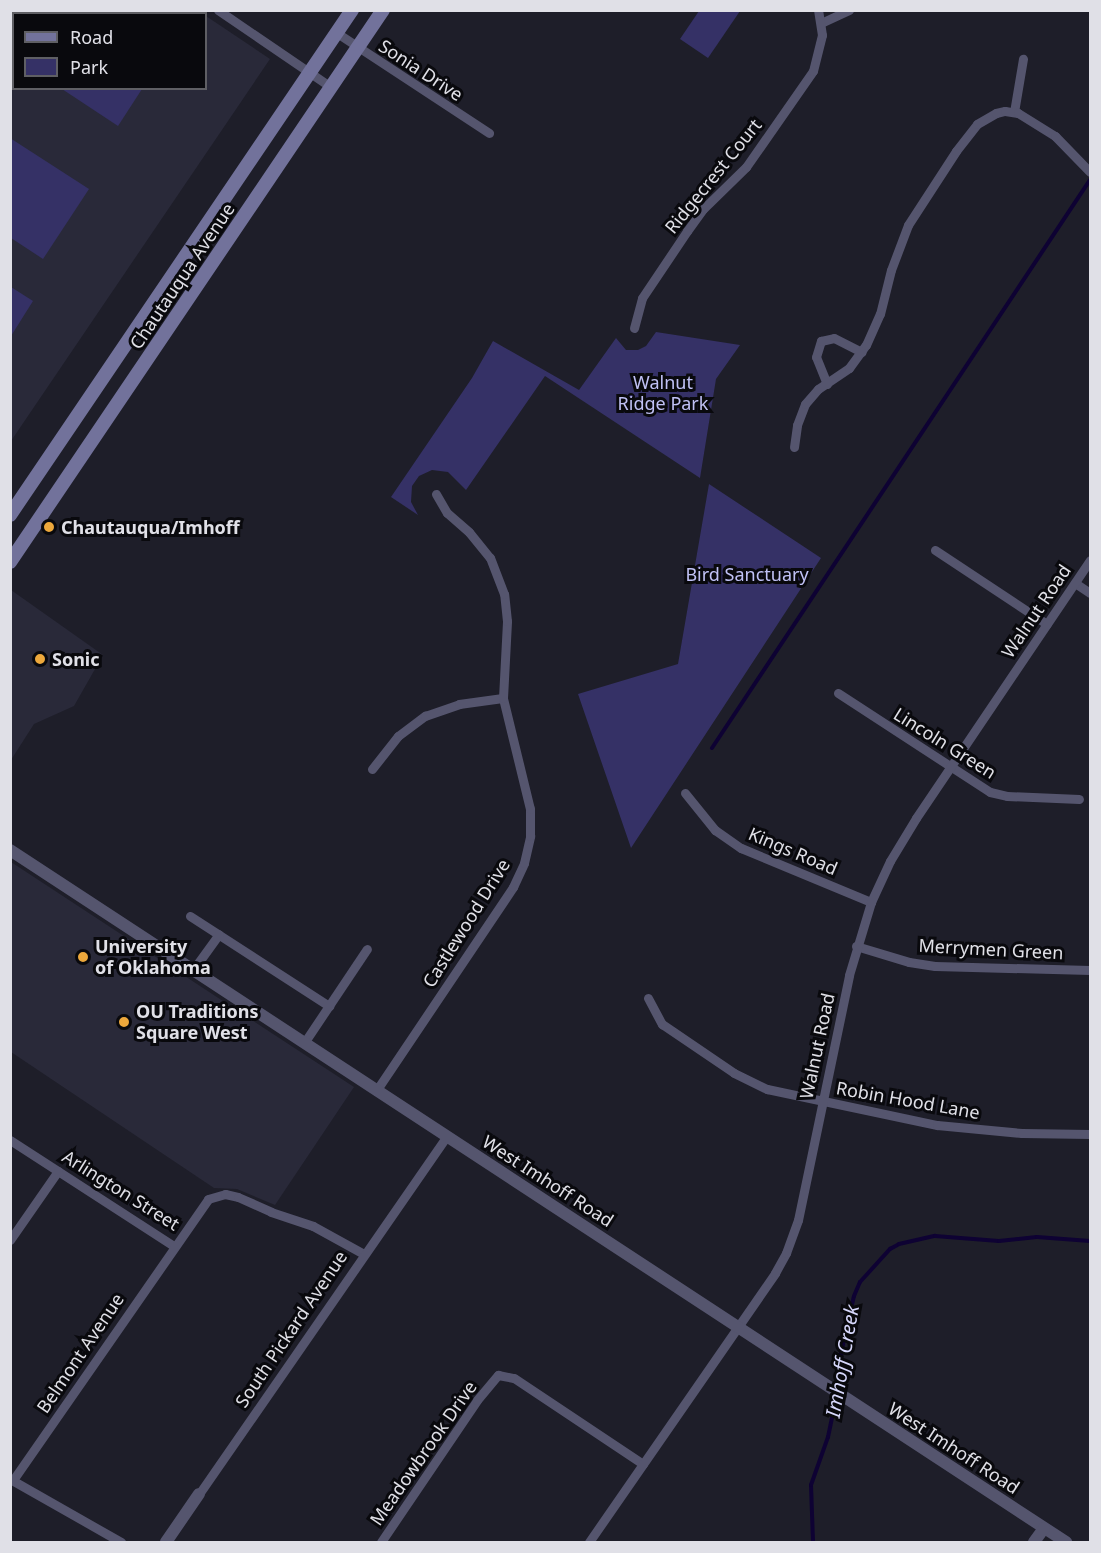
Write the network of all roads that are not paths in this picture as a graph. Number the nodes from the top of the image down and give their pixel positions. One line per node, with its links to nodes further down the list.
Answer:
1 (218, 10): 10 (street)
2 (352, 10): 7 (main road, Chautauqua Avenue)
3 (383, 10): 8 (main road, Chautauqua Avenue)
4 (818, 10): 6 (street, Ridgecrest Court)
5 (849, 10): 6 (street)
6 (821, 23): 15 (street, Ridgecrest Court)
7 (336, 33): 8 (street, Sonia Drive); 10 (main road, Chautauqua Avenue)
8 (357, 48): 11 (main road, Chautauqua Avenue); 13 (street, Sonia Drive)
9 (1023, 59): 12 (street)
10 (310, 73): 11 (street); 20 (main road, Chautauqua Avenue)
11 (331, 87): 23 (main road, Chautauqua Avenue)
12 (1014, 112): 14 (street); 16 (street)
13 (489, 133)
14 (1090, 172)
15 (634, 328)
16 (862, 352): 17 (street); 17 (street)
17 (826, 384): 18 (street)
18 (794, 447)
19 (436, 494): 28 (street, Castlewood Drive)
20 (10, 515)
21 (935, 550): 26 (street)
22 (1090, 560): 24 (street, Walnut Road)
23 (10, 562)
24 (1075, 583): 25 (street); 26 (street, Walnut Road)
25 (1090, 593)
26 (1047, 624): 29 (street, Walnut Road)
27 (838, 693): 29 (street, Lincoln Green)
28 (503, 698): 30 (street); 44 (street, Castlewood Drive)
29 (950, 768): 32 (street, Lincoln Green); 34 (street, Walnut Road)
30 (372, 769)
31 (685, 793): 34 (street, Kings Road)
32 (1079, 799)
33 (10, 850): 39 (street, West Imhoff Road)
34 (871, 902): 37 (street, Walnut Road)
35 (190, 916): 36 (street)
36 (219, 934): 39 (street); 42 (street)
37 (856, 946): 40 (street, Merrymen Green); 45 (street, Walnut Road)
38 (367, 949): 42 (street)
39 (193, 970): 43 (street, West Imhoff Road)
40 (1090, 970)
41 (648, 998): 45 (street, Robin Hood Lane)
42 (329, 1006): 43 (street)
43 (304, 1043): 44 (street, West Imhoff Road)
44 (376, 1091): 47 (street, West Imhoff Road)
45 (823, 1102): 46 (street, Robin Hood Lane); 53 (street, Walnut Road)
46 (1090, 1134)
47 (447, 1136): 52 (street, South Pickard Avenue); 53 (street, West Imhoff Road)
48 (10, 1140): 49 (street, Arlington Street)
49 (58, 1171): 50 (street); 51 (street, Arlington Street)
50 (10, 1240)
51 (174, 1246): 52 (street, Arlington Street); 55 (street, Belmont Avenue)
52 (364, 1254): 56 (street, South Pickard Avenue)
53 (737, 1326): 54 (street, Walnut Road); 57 (street, West Imhoff Road)
54 (643, 1464): 60 (street, Meadowbrook Drive); 61 (street, Walnut Road)
55 (12, 1479): 58 (street)
56 (199, 1494): 59 (street, South Pickard Avenue)
57 (1044, 1528): 62 (street); 63 (street, West Imhoff Road)
58 (121, 1542)
59 (166, 1542)
60 (381, 1542)
61 (589, 1542)
62 (1034, 1542)
63 (1066, 1542)

